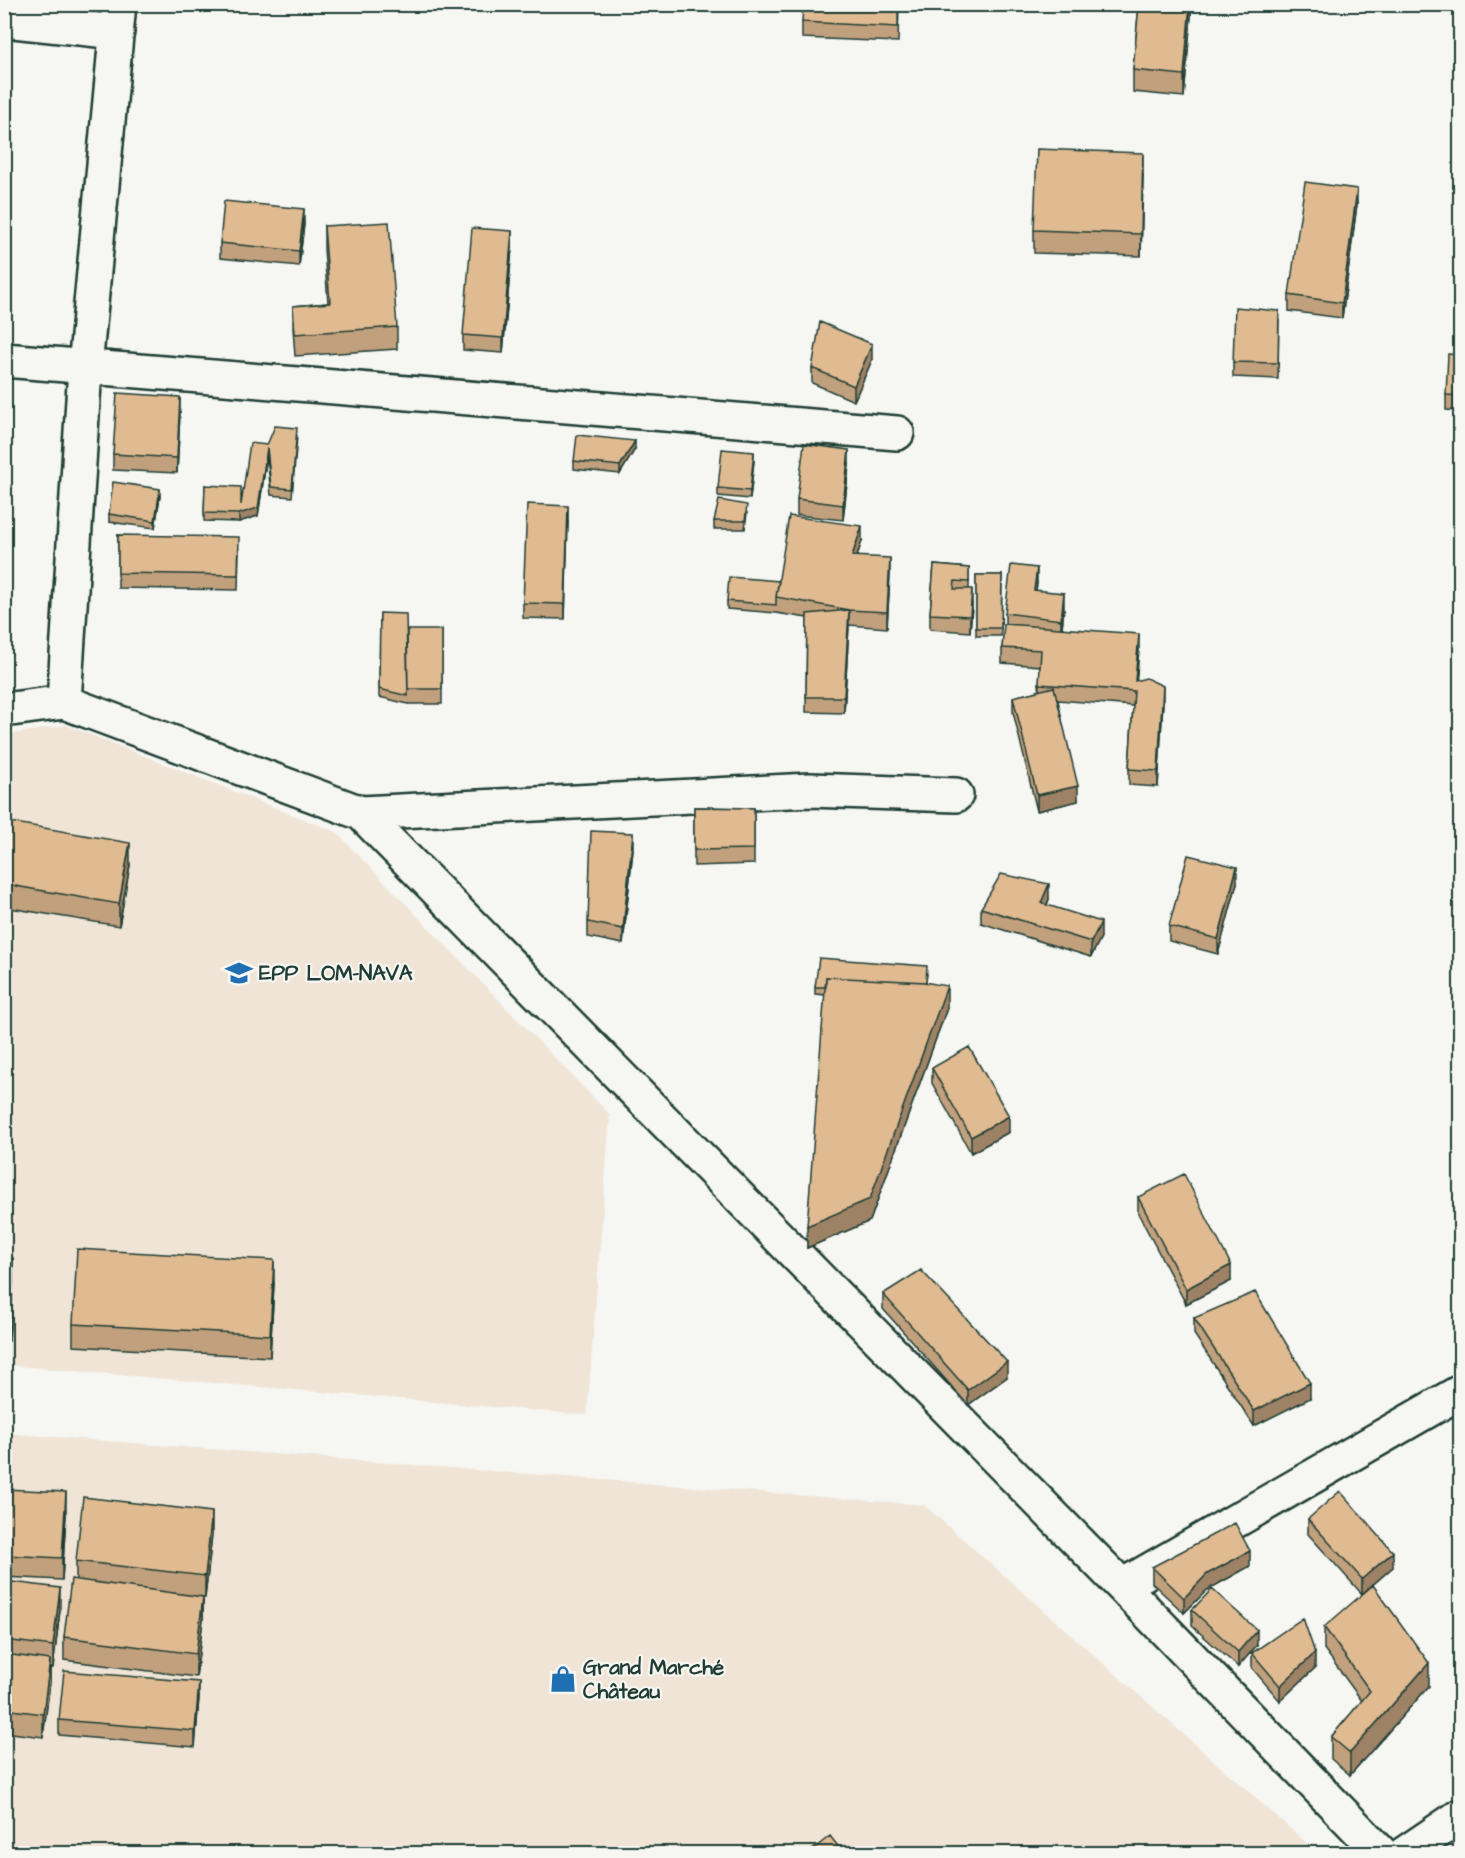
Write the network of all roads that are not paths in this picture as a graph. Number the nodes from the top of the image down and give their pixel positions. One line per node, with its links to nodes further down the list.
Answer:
1 (118, 18): 2 (street); 4 (street)
2 (4, 20)
3 (4, 360): 4 (street)
4 (85, 368): 5 (street); 6 (street)
5 (897, 433)
6 (64, 702): 7 (street); 9 (street)
7 (4, 710)
8 (956, 795): 9 (street)
9 (361, 813): 11 (street)
10 (1461, 1392): 11 (street)
11 (1122, 1586): 13 (street)
12 (1461, 1816): 14 (street)
13 (1382, 1854)
14 (1404, 1854)

